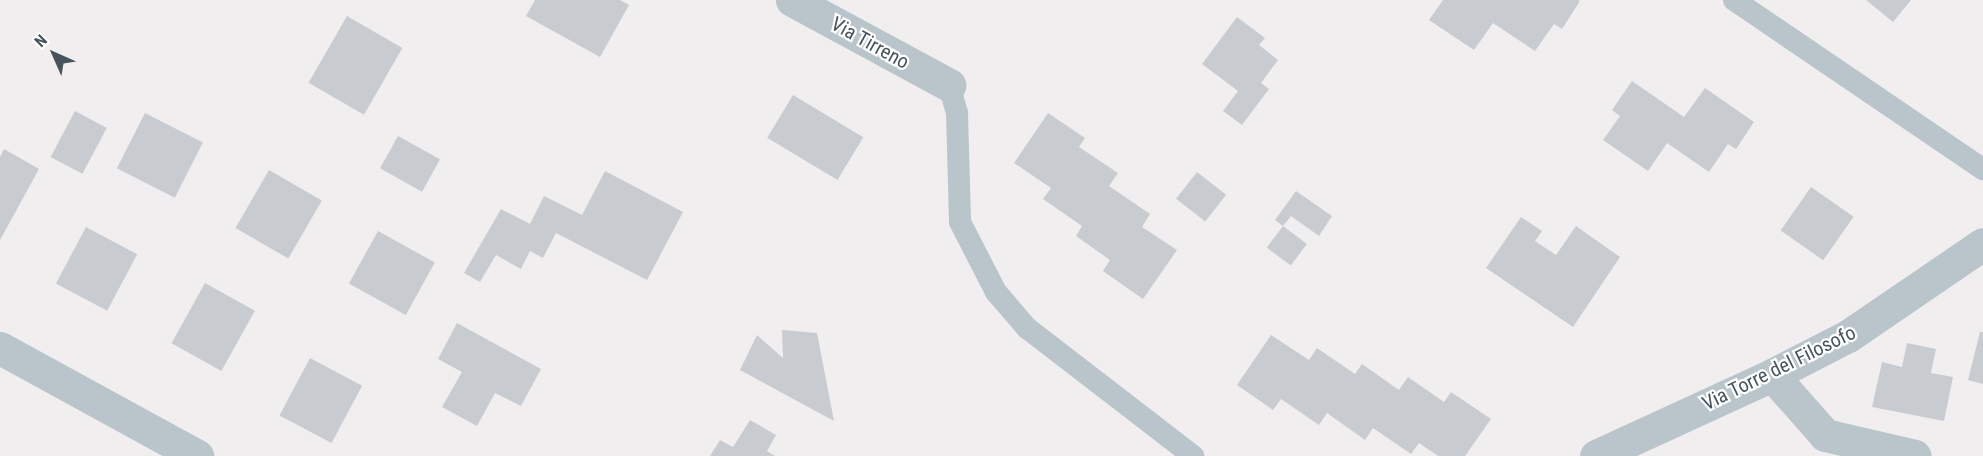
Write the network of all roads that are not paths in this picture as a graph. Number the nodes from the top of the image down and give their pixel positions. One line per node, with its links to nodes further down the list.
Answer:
1 (792, 0): 3 (street, Via Tirreno)
2 (1734, 0): 4 (lane)
3 (949, 86): 9 (lane)
4 (1983, 169)
5 (1983, 244): 7 (street, Via Torre del Filosofo)
6 (0, 348): 8 (street)
7 (1772, 375): 10 (street, Via Torre del Filosofo); 11 (street)
8 (197, 456)
9 (1193, 456)
10 (1596, 456)
11 (1915, 456)

